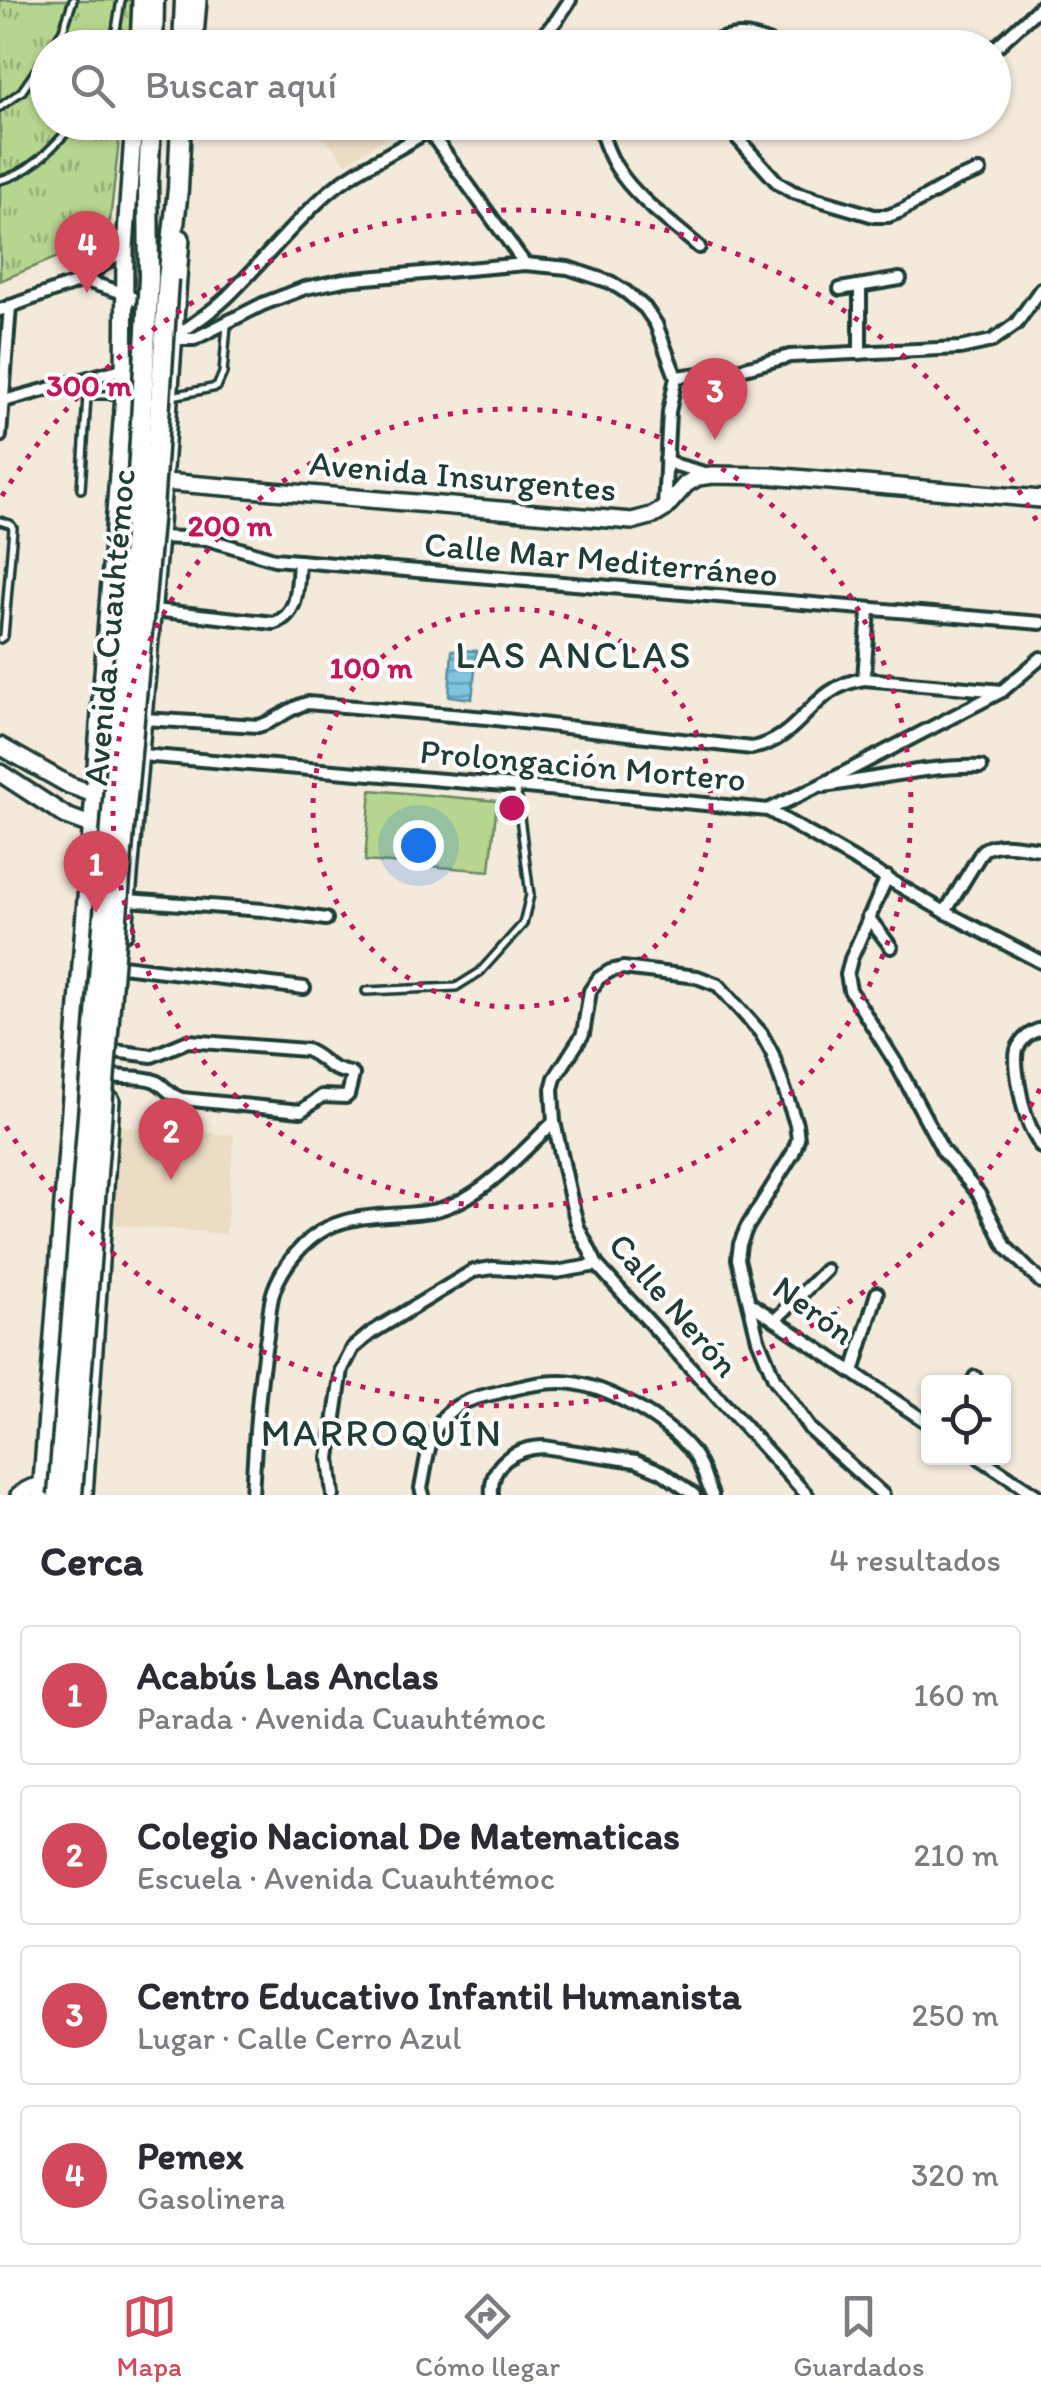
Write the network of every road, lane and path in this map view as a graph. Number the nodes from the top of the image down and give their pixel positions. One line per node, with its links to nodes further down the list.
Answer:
1 (73, 0): 8 (lane)
2 (122, 0): 9 (lane)
3 (141, 0): 10 (street)
4 (154, 0): 11 (main road)
5 (570, 0): 14 (street)
6 (199, 1): 12 (main road); 13 (street)
7 (1041, 6): 15 (street)
8 (64, 30)
9 (116, 30)
10 (140, 30)
11 (154, 30)
12 (190, 30)
13 (196, 30)
14 (548, 30)
15 (1011, 33)
16 (30, 79): 17 (lane)
17 (0, 107)
18 (58, 140): 28 (lane)
19 (133, 140): 30 (street)
20 (149, 140): 32 (main road, Avenida Cuauhtémoc)
21 (179, 140): 32 (main road, Avenida Cuauhtémoc)
22 (188, 140): 41 (street)
23 (412, 140): 41 (street)
24 (435, 140): 31 (street)
25 (604, 140): 29 (street)
26 (739, 140): 27 (street)
27 (980, 171)
28 (0, 180)
29 (699, 247)
30 (125, 248): 34 (street); 38 (street)
31 (525, 264): 40 (street); 45 (street)
32 (159, 278): 105 (main road, Avenida Cuauhtémoc, bridge); 106 (main road, Avenida Cuauhtémoc, bridge)
33 (900, 279): 35 (street)
34 (82, 280): 38 (street); 39 (street)
35 (860, 286): 37 (street); 42 (street)
36 (1041, 288): 42 (street)
37 (840, 289)
38 (126, 294): 41 (street); 43 (street)
39 (5, 308): 49 (street)
40 (228, 322): 41 (street); 48 (lane)
41 (173, 340): 43 (street); 48 (street)
42 (860, 352): 45 (street)
43 (126, 368): 44 (street); 47 (street)
44 (89, 378): 46 (lane); 49 (street)
45 (676, 378): 51 (street)
46 (88, 395): 47 (lane); 54 (lane)
47 (124, 395): 74 (street)
48 (170, 396): 53 (street)
49 (2, 402): 50 (street)
50 (0, 436)
51 (666, 460): 52 (street); 56 (street)
52 (712, 475): 55 (street); 56 (street, Avenida Insurgentes)
53 (164, 482): 56 (street, Avenida Insurgentes); 58 (street)
54 (81, 489)
55 (1041, 499)
56 (664, 509)
57 (0, 521): 63 (lane)
58 (160, 537): 59 (street, Calle Mar Mediterráneo); 60 (street)
59 (299, 561): 60 (street); 61 (street, Calle Mar Mediterráneo)
60 (153, 610): 67 (street)
61 (868, 610): 62 (street, Calle Mar Mediterráneo); 65 (street)
62 (1041, 623)
63 (0, 640)
64 (1041, 658): 66 (street)
65 (864, 680): 66 (street); 67 (street)
66 (1002, 692): 73 (street)
67 (144, 719): 69 (street)
68 (0, 746): 74 (street)
69 (141, 755): 72 (street, Prolongación Mortero); 75 (street)
70 (982, 768): 73 (street)
71 (0, 774): 77 (street)
72 (516, 786): 76 (street, Prolongación Mortero); 89 (lane)
73 (817, 787): 76 (street)
74 (95, 795): 75 (street); 77 (street)
75 (136, 808): 78 (street)
76 (768, 810): 80 (street, Prolongación Mortero)
77 (93, 826): 78 (street); 105 (street)
78 (134, 838): 81 (street)
79 (1041, 849): 82 (street)
80 (887, 878): 82 (street, Prolongación Mortero); 83 (street)
81 (127, 900): 84 (street); 87 (street)
82 (945, 912): 86 (street, Prolongación Mortero)
83 (868, 917): 85 (street); 98 (street)
84 (326, 919)
85 (890, 947)
86 (1041, 962)
87 (122, 966): 88 (street); 91 (street)
88 (304, 988)
89 (366, 990)
90 (1041, 1029): 94 (street)
91 (114, 1051): 92 (street); 92 (street)
92 (113, 1076): 106 (street)
93 (554, 1122): 95 (street, Calle Nerón); 96 (street, Calle Nerón); 108 (street)
94 (1041, 1146)
95 (793, 1153): 100 (street, Nerón)
96 (597, 1265): 109 (street); 114 (street, Calle Nerón)
97 (826, 1270): 101 (street)
98 (1041, 1282)
99 (877, 1293): 102 (street)
100 (750, 1303): 101 (street, Nerón); 115 (street)
101 (776, 1319): 102 (street, Nerón)
102 (853, 1372): 103 (street, Nerón)
103 (921, 1418)
104 (991, 1465): 116 (street)
105 (47, 1492): 106 (street); 107 (street)
106 (84, 1494)
107 (18, 1495)
108 (252, 1495)
109 (333, 1495)
110 (423, 1495): 113 (street)
111 (492, 1495): 112 (street)
112 (694, 1495)
113 (712, 1495)
114 (806, 1495)
115 (883, 1495)
116 (1036, 1495)

